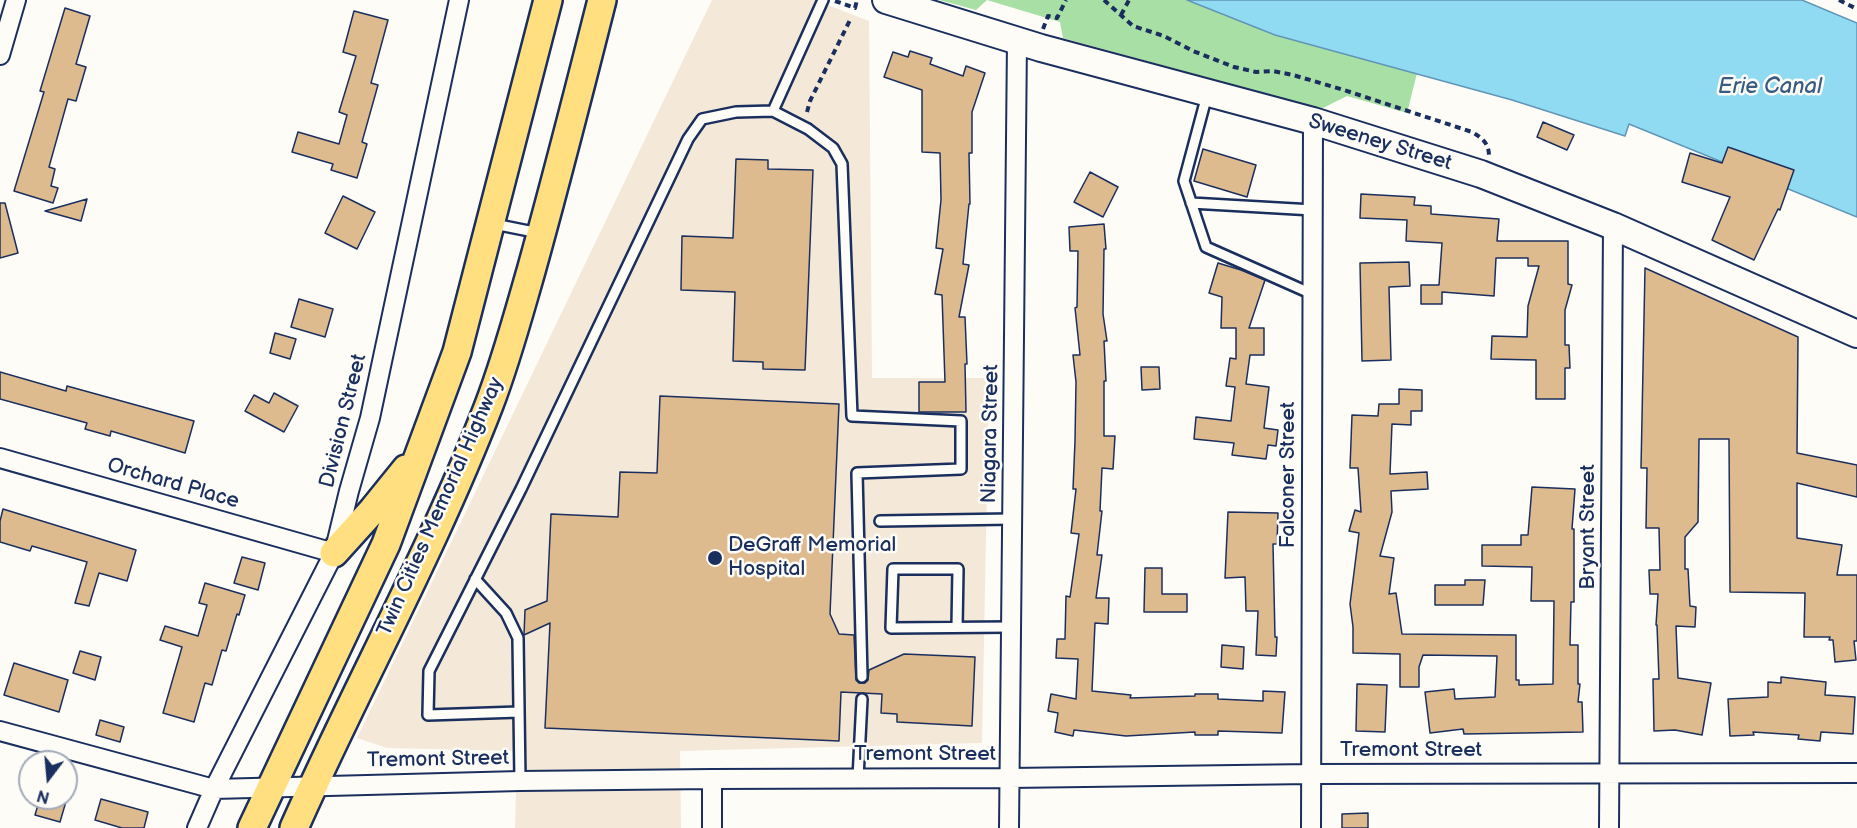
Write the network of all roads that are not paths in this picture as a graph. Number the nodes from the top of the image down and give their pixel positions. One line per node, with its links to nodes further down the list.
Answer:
1 (16, 0): 8 (street)
2 (459, 0): 23 (street, Division Street)
3 (548, 0): 14 (main road, Twin Cities Memorial Highway)
4 (602, 0): 16 (main road, Twin Cities Memorial Highway)
5 (823, 0): 10 (lane)
6 (886, 0): 7 (street, Sweeney Street)
7 (1029, 38): 9 (street, Sweeney Street); 21 (street, Niagara Street)
8 (0, 55)
9 (1208, 93): 11 (street, Sweeney Street); 12 (lane)
10 (773, 111): 24 (lane); 27 (lane)
11 (1312, 121): 13 (street, Falconer Street); 15 (street, Sweeney Street)
12 (1191, 203): 13 (lane); 17 (lane)
13 (1312, 210): 17 (street, Falconer Street)
14 (491, 223): 16 (lane); 19 (main road, Twin Cities Memorial Highway)
15 (1613, 226): 18 (street, Sweeney Street); 33 (street, Bryant Street)
16 (541, 234): 38 (main road, Twin Cities Memorial Highway)
17 (1312, 294): 32 (street, Falconer Street)
18 (1857, 334)
19 (423, 447): 23 (main road); 40 (main road, Twin Cities Memorial Highway)
20 (0, 458): 23 (street, Orchard Place)
21 (1012, 519): 22 (lane); 26 (street, Niagara Street)
22 (880, 520)
23 (334, 553): 39 (street, Division Street)
24 (475, 579): 29 (lane); 29 (lane)
25 (957, 627): 25 (lane); 26 (lane)
26 (1011, 627): 36 (street, Niagara Street)
27 (862, 677)
28 (862, 699): 35 (lane)
29 (519, 712): 37 (lane)
30 (0, 731): 39 (street, Tremont Street)
31 (1857, 773): 33 (street, Tremont Street)
32 (1311, 774): 33 (street, Tremont Street); 36 (street, Tremont Street); 46 (street, Falconer Street)
33 (1609, 774): 47 (street, Bryant Street)
34 (712, 778): 35 (street, Tremont Street); 37 (street, Tremont Street); 44 (street)
35 (858, 778): 36 (street, Tremont Street)
36 (1010, 778): 45 (street, Niagara Street)
37 (520, 781): 38 (street, Tremont Street)
38 (313, 785): 40 (street, Tremont Street); 43 (main road, Twin Cities Memorial Highway)
39 (214, 789): 40 (street, Tremont Street); 41 (street, Division Street)
40 (269, 789): 42 (main road, Twin Cities Memorial Highway)
41 (197, 828)
42 (252, 828)
43 (294, 828)
44 (712, 828)
45 (1009, 828)
46 (1311, 828)
47 (1609, 828)

